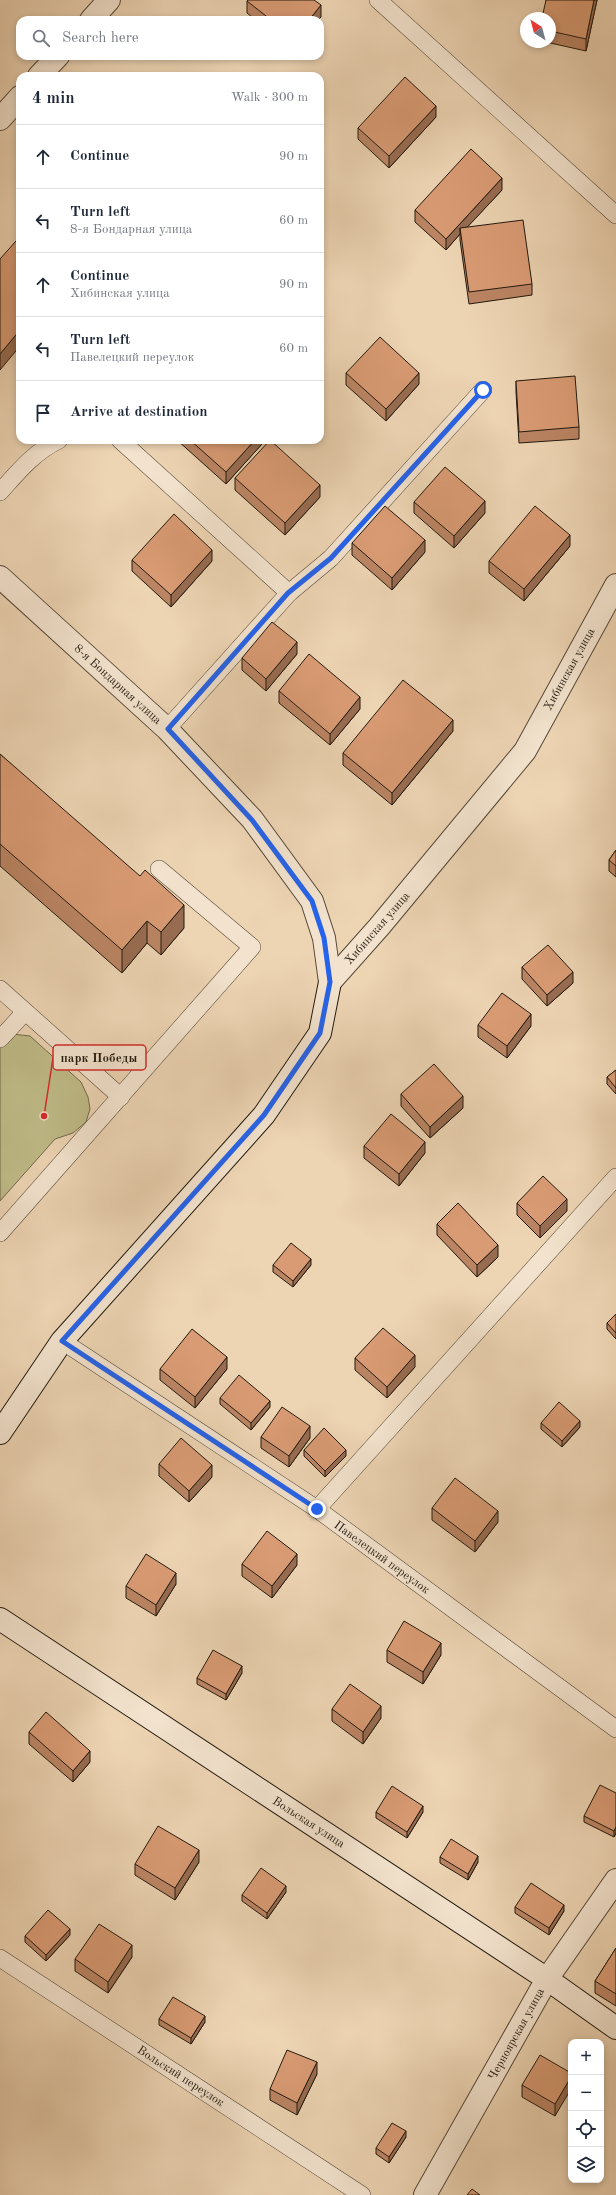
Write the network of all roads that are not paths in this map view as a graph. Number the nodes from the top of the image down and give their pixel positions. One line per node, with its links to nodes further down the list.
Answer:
1 (109, 0): 3 (street)
2 (378, 0): 8 (lane)
3 (95, 16)
4 (54, 60): 5 (street)
5 (43, 72)
6 (16, 101): 7 (street)
7 (0, 119)
8 (616, 215)
9 (483, 390): 15 (lane)
10 (51, 444): 12 (lane)
11 (124, 444): 15 (lane)
12 (0, 492)
13 (0, 577): 16 (street, 8-я Бондарная улица)
14 (616, 585): 18 (street, Хибинская улица)
15 (288, 593): 16 (lane)
16 (168, 729): 18 (street, 8-я Бондарная улица)
17 (159, 869): 22 (lane)
18 (330, 982): 25 (street)
19 (0, 989): 20 (lane)
20 (25, 1012): 21 (lane); 22 (lane)
21 (0, 1039)
22 (121, 1097): 24 (lane)
23 (616, 1177): 27 (lane)
24 (0, 1234)
25 (62, 1341): 26 (street); 27 (lane, Павелецкий переулок)
26 (0, 1433)
27 (317, 1509): 29 (lane, Павелецкий переулок)
28 (0, 1619): 32 (street, Вольская улица)
29 (616, 1729)
30 (616, 1880): 32 (street, Черноярская улица)
31 (1, 1960): 34 (lane, Вольский переулок)
32 (547, 1979): 33 (street, Вольская улица); 35 (street, Черноярская улица)
33 (616, 2028)
34 (362, 2195)
35 (425, 2195)

